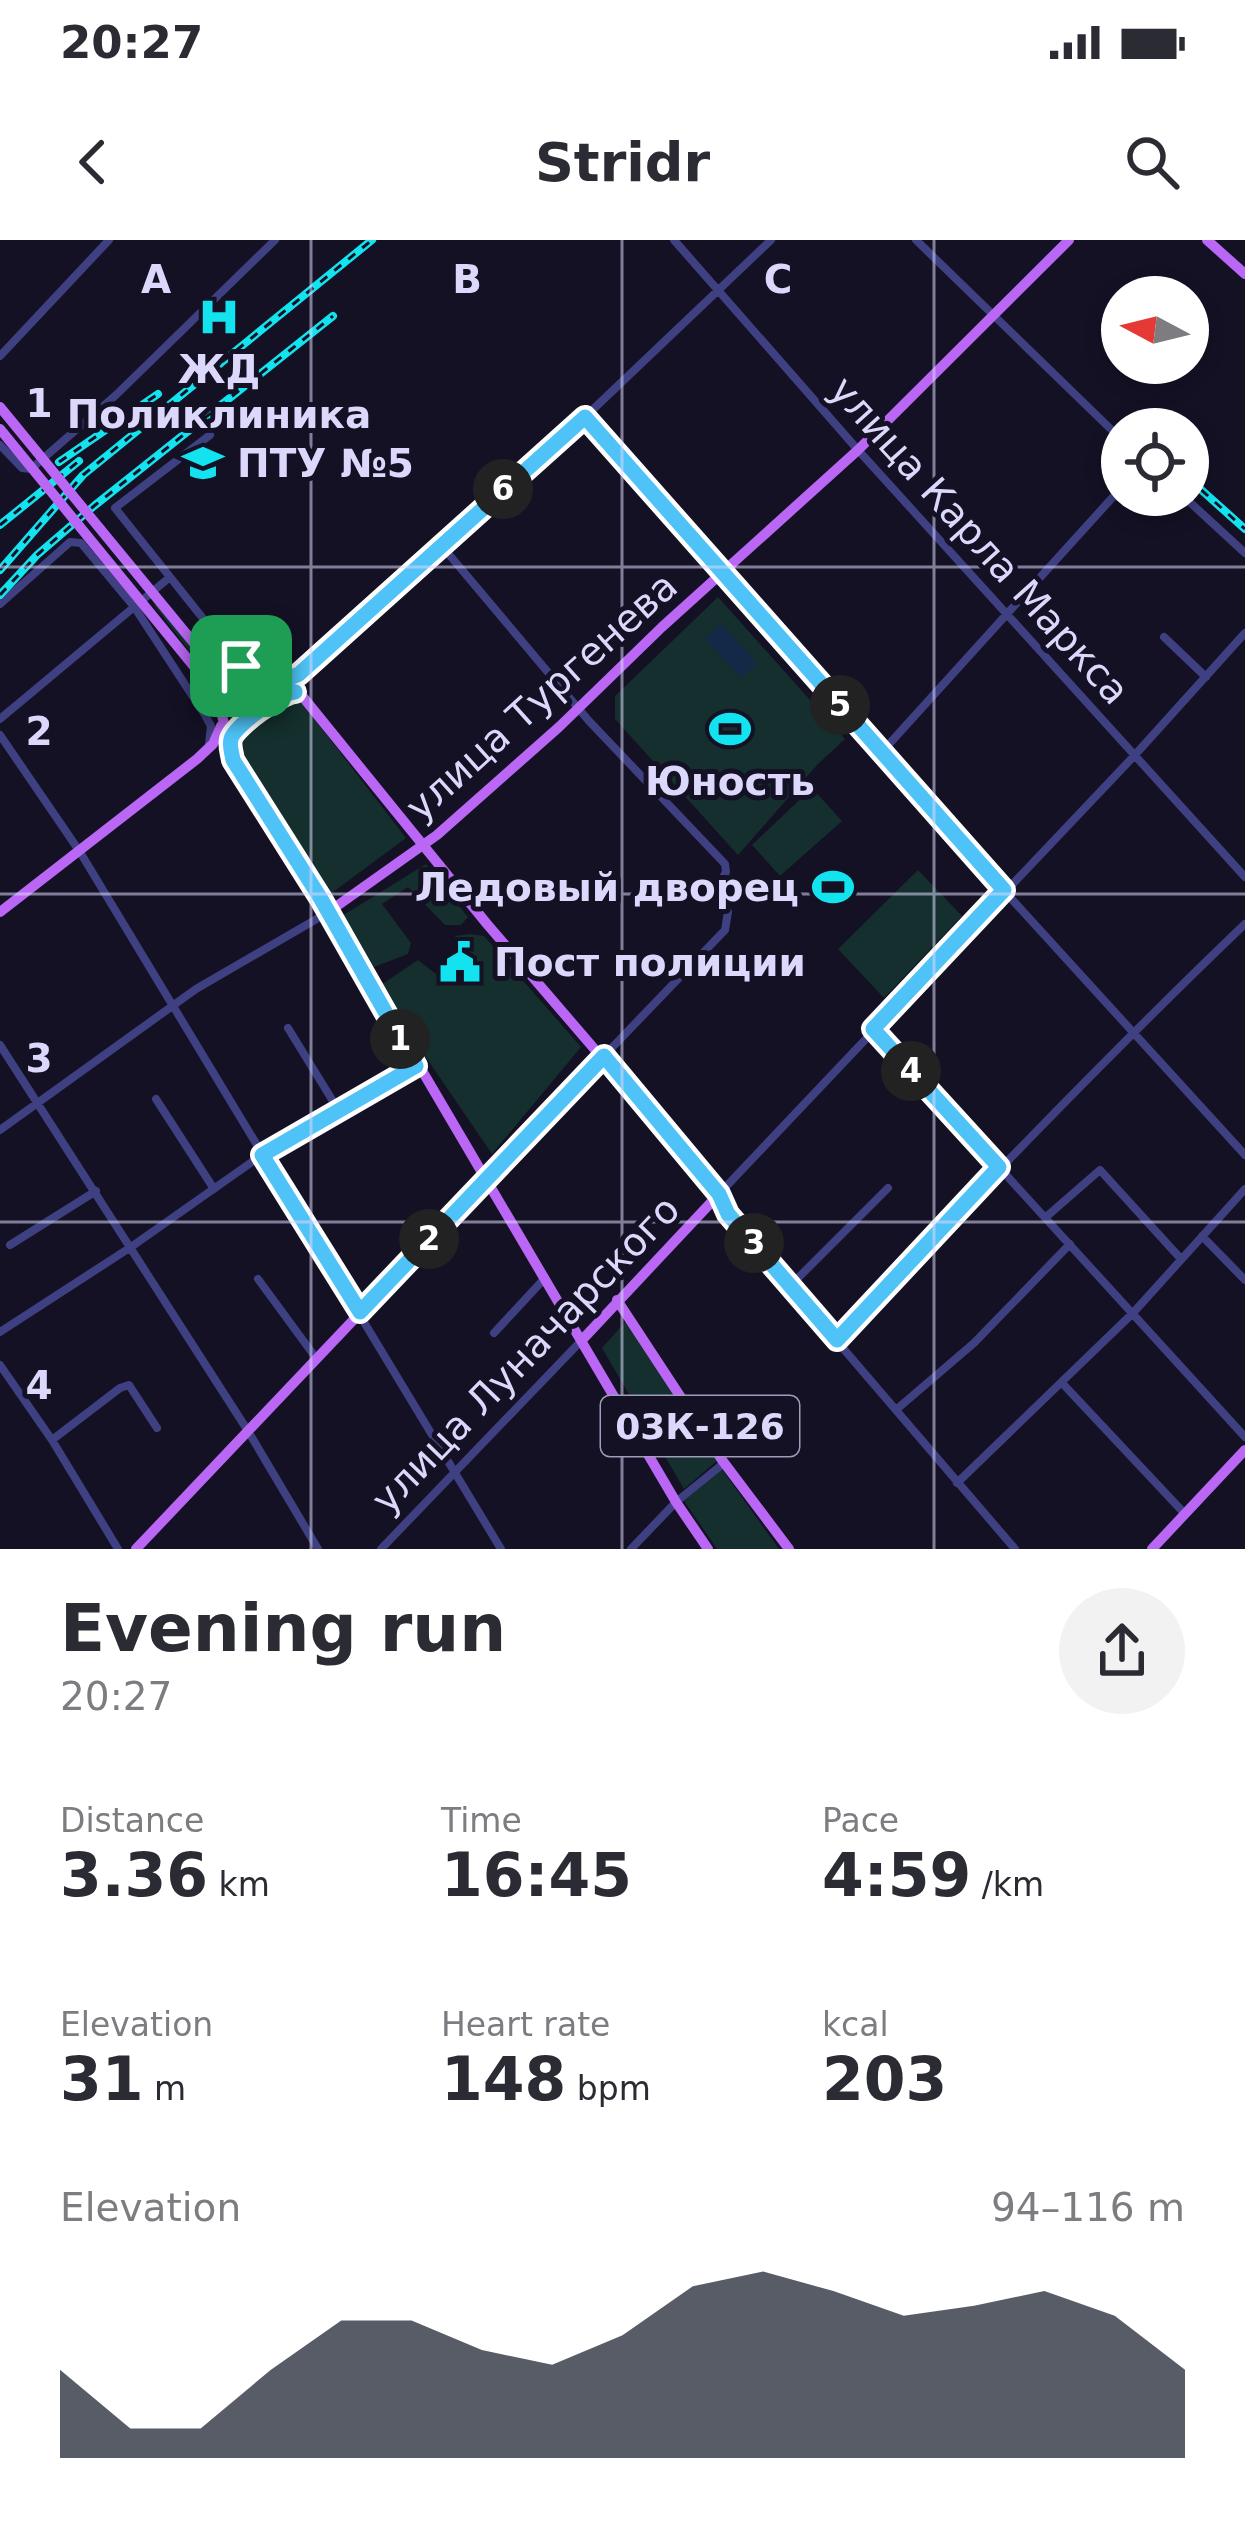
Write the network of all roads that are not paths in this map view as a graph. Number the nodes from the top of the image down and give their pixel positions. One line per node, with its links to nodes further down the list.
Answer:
1 (109, 240): 11 (street)
2 (275, 240): 17 (street)
3 (674, 240): 9 (street, улица Карла Маркса)
4 (771, 240): 9 (street)
5 (916, 240): 10 (street)
6 (1069, 240): 10 (main road, улица Тургенева)
7 (1207, 240): 8 (main road)
8 (1245, 274)
9 (720, 291): 13 (street); 18 (street, улица Карла Маркса)
10 (994, 317): 14 (street); 18 (main road, улица Тургенева)
11 (2, 348)
12 (0, 407): 33 (main road, bridge)
13 (585, 417): 21 (street); 23 (street)
14 (1101, 420)
15 (0, 429): 36 (main road, bridge)
16 (210, 435): 24 (street)
17 (0, 445)
18 (858, 450): 23 (main road, улица Тургенева); 27 (street, улица Карла Маркса)
19 (1101, 510): 27 (street)
20 (1205, 516): 22 (street)
21 (440, 545): 31 (street); 35 (street)
22 (1245, 553)
23 (724, 571): 35 (main road, улица Тургенева); 39 (street)
24 (170, 577): 26 (street); 30 (street)
25 (0, 604): 26 (street)
26 (134, 608): 37 (street); 41 (street)
27 (1007, 615): 39 (street); 40 (street, улица Карла Маркса)
28 (1245, 633): 32 (street, улица Луначарского)
29 (1164, 637): 32 (street)
30 (238, 662): 31 (street); 33 (street)
31 (299, 674): 33 (street); 34 (street)
32 (1206, 677): 40 (street, улица Луначарского)
33 (273, 689): 34 (main road)
34 (299, 694): 42 (main road); 43 (main road)
35 (579, 707): 43 (main road, улица Тургенева); 55 (street)
36 (222, 717): 41 (main road); 42 (main road)
37 (0, 718)
38 (0, 735): 44 (street)
39 (881, 753): 46 (street)
40 (1134, 756): 45 (street, улица Карла Маркса); 46 (street, улица Луначарского)
41 (197, 759): 42 (main road); 44 (main road)
42 (233, 759): 48 (main road)
43 (423, 846): 48 (main road, улица Тургенева); 55 (main road)
44 (80, 852): 47 (main road); 50 (street)
45 (1245, 877)
46 (1004, 890): 52 (street, улица Луначарского); 53 (street)
47 (0, 912)
48 (327, 913): 50 (street, улица Тургенева); 56 (main road)
49 (1245, 924): 53 (street)
50 (171, 1007): 58 (street, улица Тургенева); 61 (street)
51 (289, 1028): 59 (street)
52 (873, 1029): 63 (street); 69 (street, улица Луначарского)
53 (1133, 1031): 62 (street); 63 (street)
54 (0, 1045): 58 (street)
55 (604, 1056): 64 (main road); 69 (main road)
56 (416, 1066): 59 (street); 64 (main road)
57 (156, 1099): 66 (street)
58 (36, 1102): 60 (street, улица Тургенева); 68 (street)
59 (339, 1111): 61 (street)
60 (0, 1130)
61 (262, 1155): 66 (street); 81 (street)
62 (1245, 1155)
63 (999, 1167): 70 (street); 86 (street)
64 (484, 1181): 76 (main road); 81 (main road)
65 (888, 1188): 79 (street)
66 (214, 1189): 74 (street)
67 (1245, 1189): 71 (street)
68 (96, 1191): 73 (street); 74 (street)
69 (719, 1194): 79 (street); 80 (main road, улица Луначарского)
70 (1046, 1216): 72 (street); 75 (street)
71 (1202, 1236): 75 (street); 78 (street)
72 (1070, 1244): 82 (street); 90 (street)
73 (10, 1245)
74 (131, 1247): 83 (street); 92 (street)
75 (1181, 1259): 82 (street)
76 (545, 1278): 84 (street); 85 (main road)
77 (258, 1279): 87 (street)
78 (1245, 1280)
79 (791, 1285): 86 (street)
80 (617, 1300): 85 (main road, улица Луначарского); 96 (main road, 03К-126)
81 (360, 1312): 87 (main road); 97 (street)
82 (1132, 1313): 89 (street); 93 (street)
83 (0, 1332)
84 (494, 1333)
85 (582, 1340): 97 (street, улица Луначарского); 99 (main road, 03К-126)
86 (837, 1340): 90 (street)
87 (316, 1358): 92 (main road)
88 (0, 1365): 94 (street)
89 (1063, 1383): 98 (street); 100 (street)
90 (897, 1408): 98 (street)
91 (157, 1428): 94 (street)
92 (248, 1431): 103 (main road); 104 (street)
93 (1245, 1437)
94 (52, 1440): 102 (street)
95 (1245, 1450): 100 (main road)
96 (724, 1462): 99 (street); 108 (main road, 03К-126)
97 (454, 1469): 105 (street, улица Луначарского); 106 (street)
98 (957, 1484): 109 (street)
99 (676, 1502): 101 (street); 107 (main road, 03К-126)
100 (1185, 1514): 110 (main road)
101 (633, 1548)
102 (118, 1549)
103 (136, 1549)
104 (318, 1549)
105 (381, 1549)
106 (502, 1549)
107 (708, 1549)
108 (789, 1549)
109 (1015, 1549)
110 (1152, 1549)

